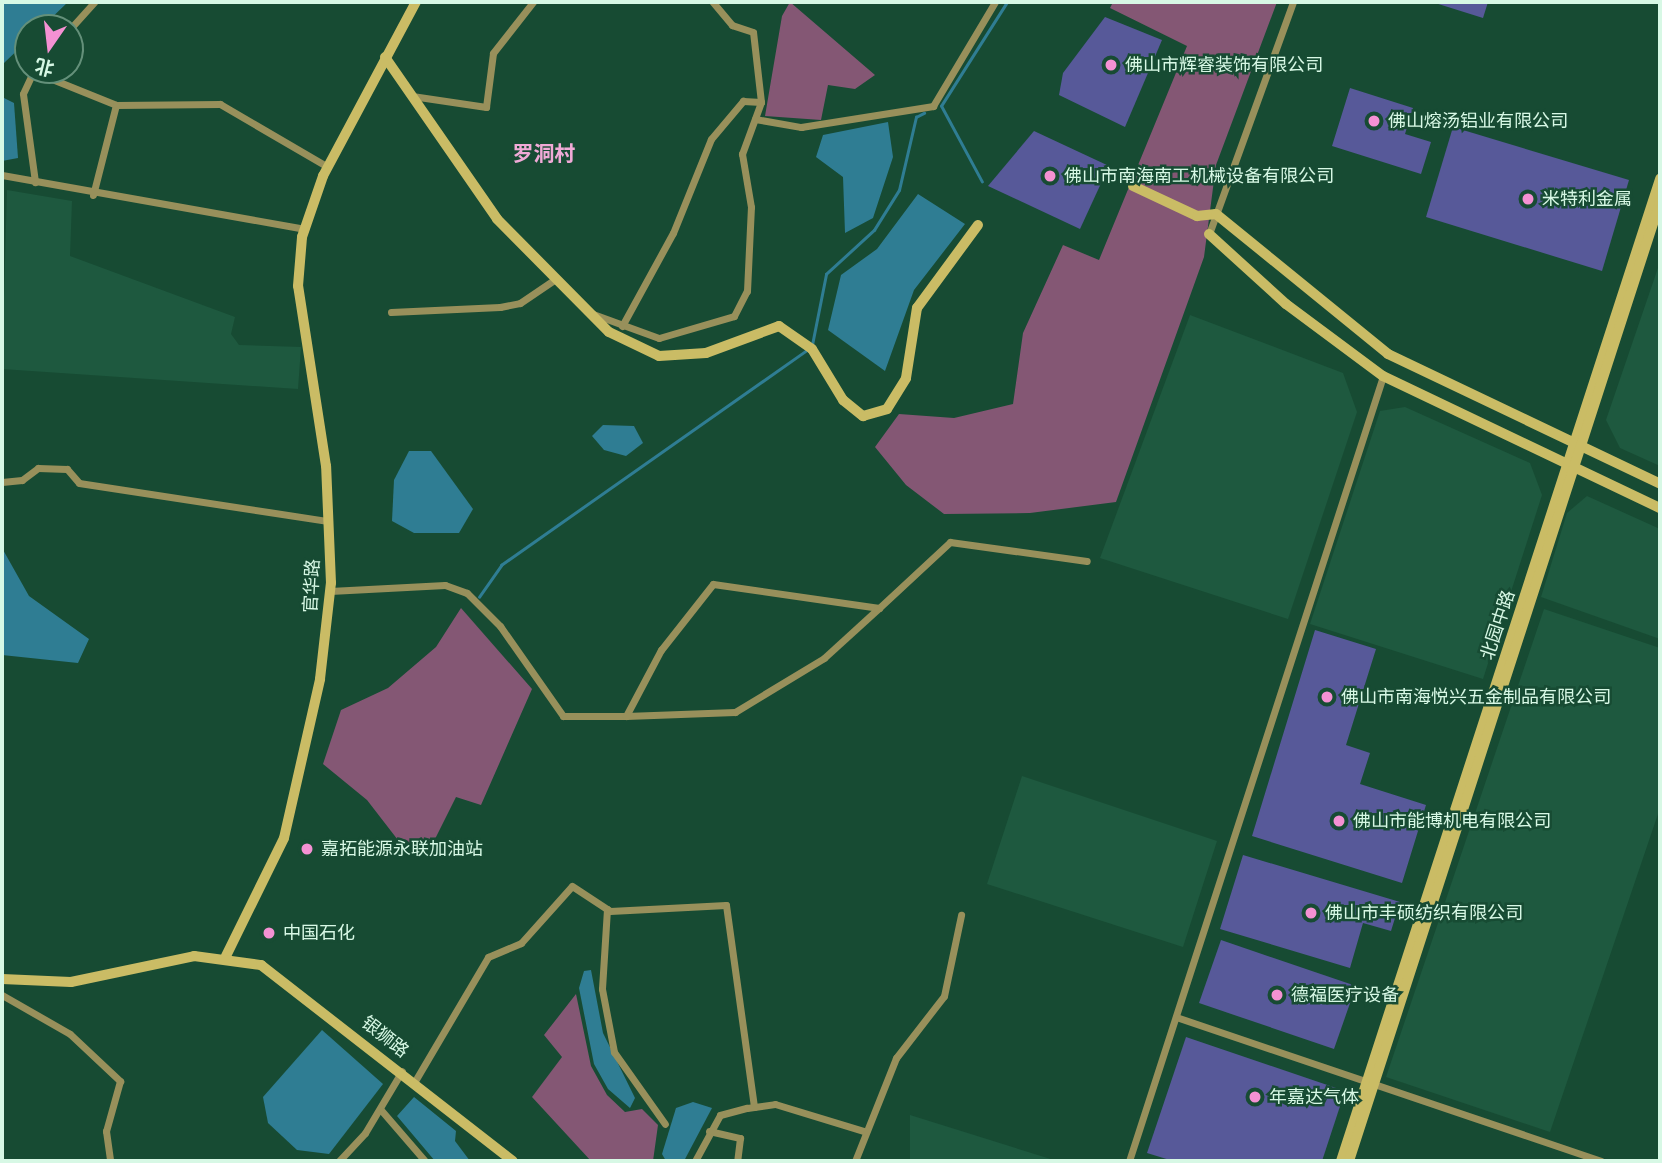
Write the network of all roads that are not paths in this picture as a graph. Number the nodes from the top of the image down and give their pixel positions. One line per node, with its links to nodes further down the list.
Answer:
1 (416, 2): 6 (street, 官华路)
2 (533, 2): 9 (street)
3 (713, 2): 10 (street)
4 (995, 2): 12 (street)
5 (1293, 2): 20 (street)
6 (385, 57): 9 (street); 13 (street, 官华路)
7 (27, 84): 16 (street)
8 (65, 84): 11 (street)
9 (412, 96): 24 (street)
10 (761, 102): 12 (street); 27 (street)
11 (116, 105): 13 (street); 18 (street)
12 (755, 119): 27 (street)
13 (328, 167): 22 (street, 官华路)
14 (2, 175): 16 (street)
15 (1660, 179): 29 (street, 北园中路)
16 (34, 182): 18 (street)
17 (1133, 187): 20 (street)
18 (93, 195): 22 (street)
19 (1660, 202): 29 (street, 北园中路)
20 (1216, 214): 23 (street); 29 (street)
21 (978, 225): 26 (street)
22 (304, 229): 34 (street, 官华路)
23 (1209, 234): 28 (street)
24 (554, 280): 25 (street); 26 (street)
25 (391, 312)
26 (589, 312): 27 (street)
27 (622, 326)
28 (1383, 376): 30 (street); 44 (street)
29 (1577, 445): 30 (street, 北园中路); 32 (street)
30 (1570, 465): 33 (street); 47 (street, 北园中路)
31 (2, 482): 34 (street)
32 (1660, 484)
33 (1660, 508)
34 (328, 521): 36 (street, 官华路)
35 (1087, 561): 37 (street)
36 (330, 591): 38 (street); 41 (street, 官华路)
37 (879, 608): 38 (street); 38 (street)
38 (626, 716)
39 (607, 909): 46 (street); 48 (street); 50 (street)
40 (961, 915): 51 (street)
41 (226, 956): 42 (street); 45 (street, 银狮路)
42 (2, 979)
43 (2, 995): 53 (street)
44 (1176, 1017): 47 (street); 60 (street)
45 (402, 1070): 46 (street, 银狮路); 49 (street)
46 (415, 1081): 56 (street, 银狮路)
47 (1371, 1082): 61 (street, 北园中路); 62 (street, 北园中路); 63 (street)
48 (754, 1107): 51 (street); 52 (street)
49 (381, 1110): 54 (street); 55 (street)
50 (665, 1124)
51 (864, 1130): 59 (street)
52 (709, 1131): 57 (street); 58 (street)
53 (110, 1161)
54 (339, 1161)
55 (425, 1161)
56 (513, 1161)
57 (695, 1161)
58 (737, 1161)
59 (855, 1161)
60 (1129, 1161)
61 (1341, 1161)
62 (1349, 1161)
63 (1601, 1161)

